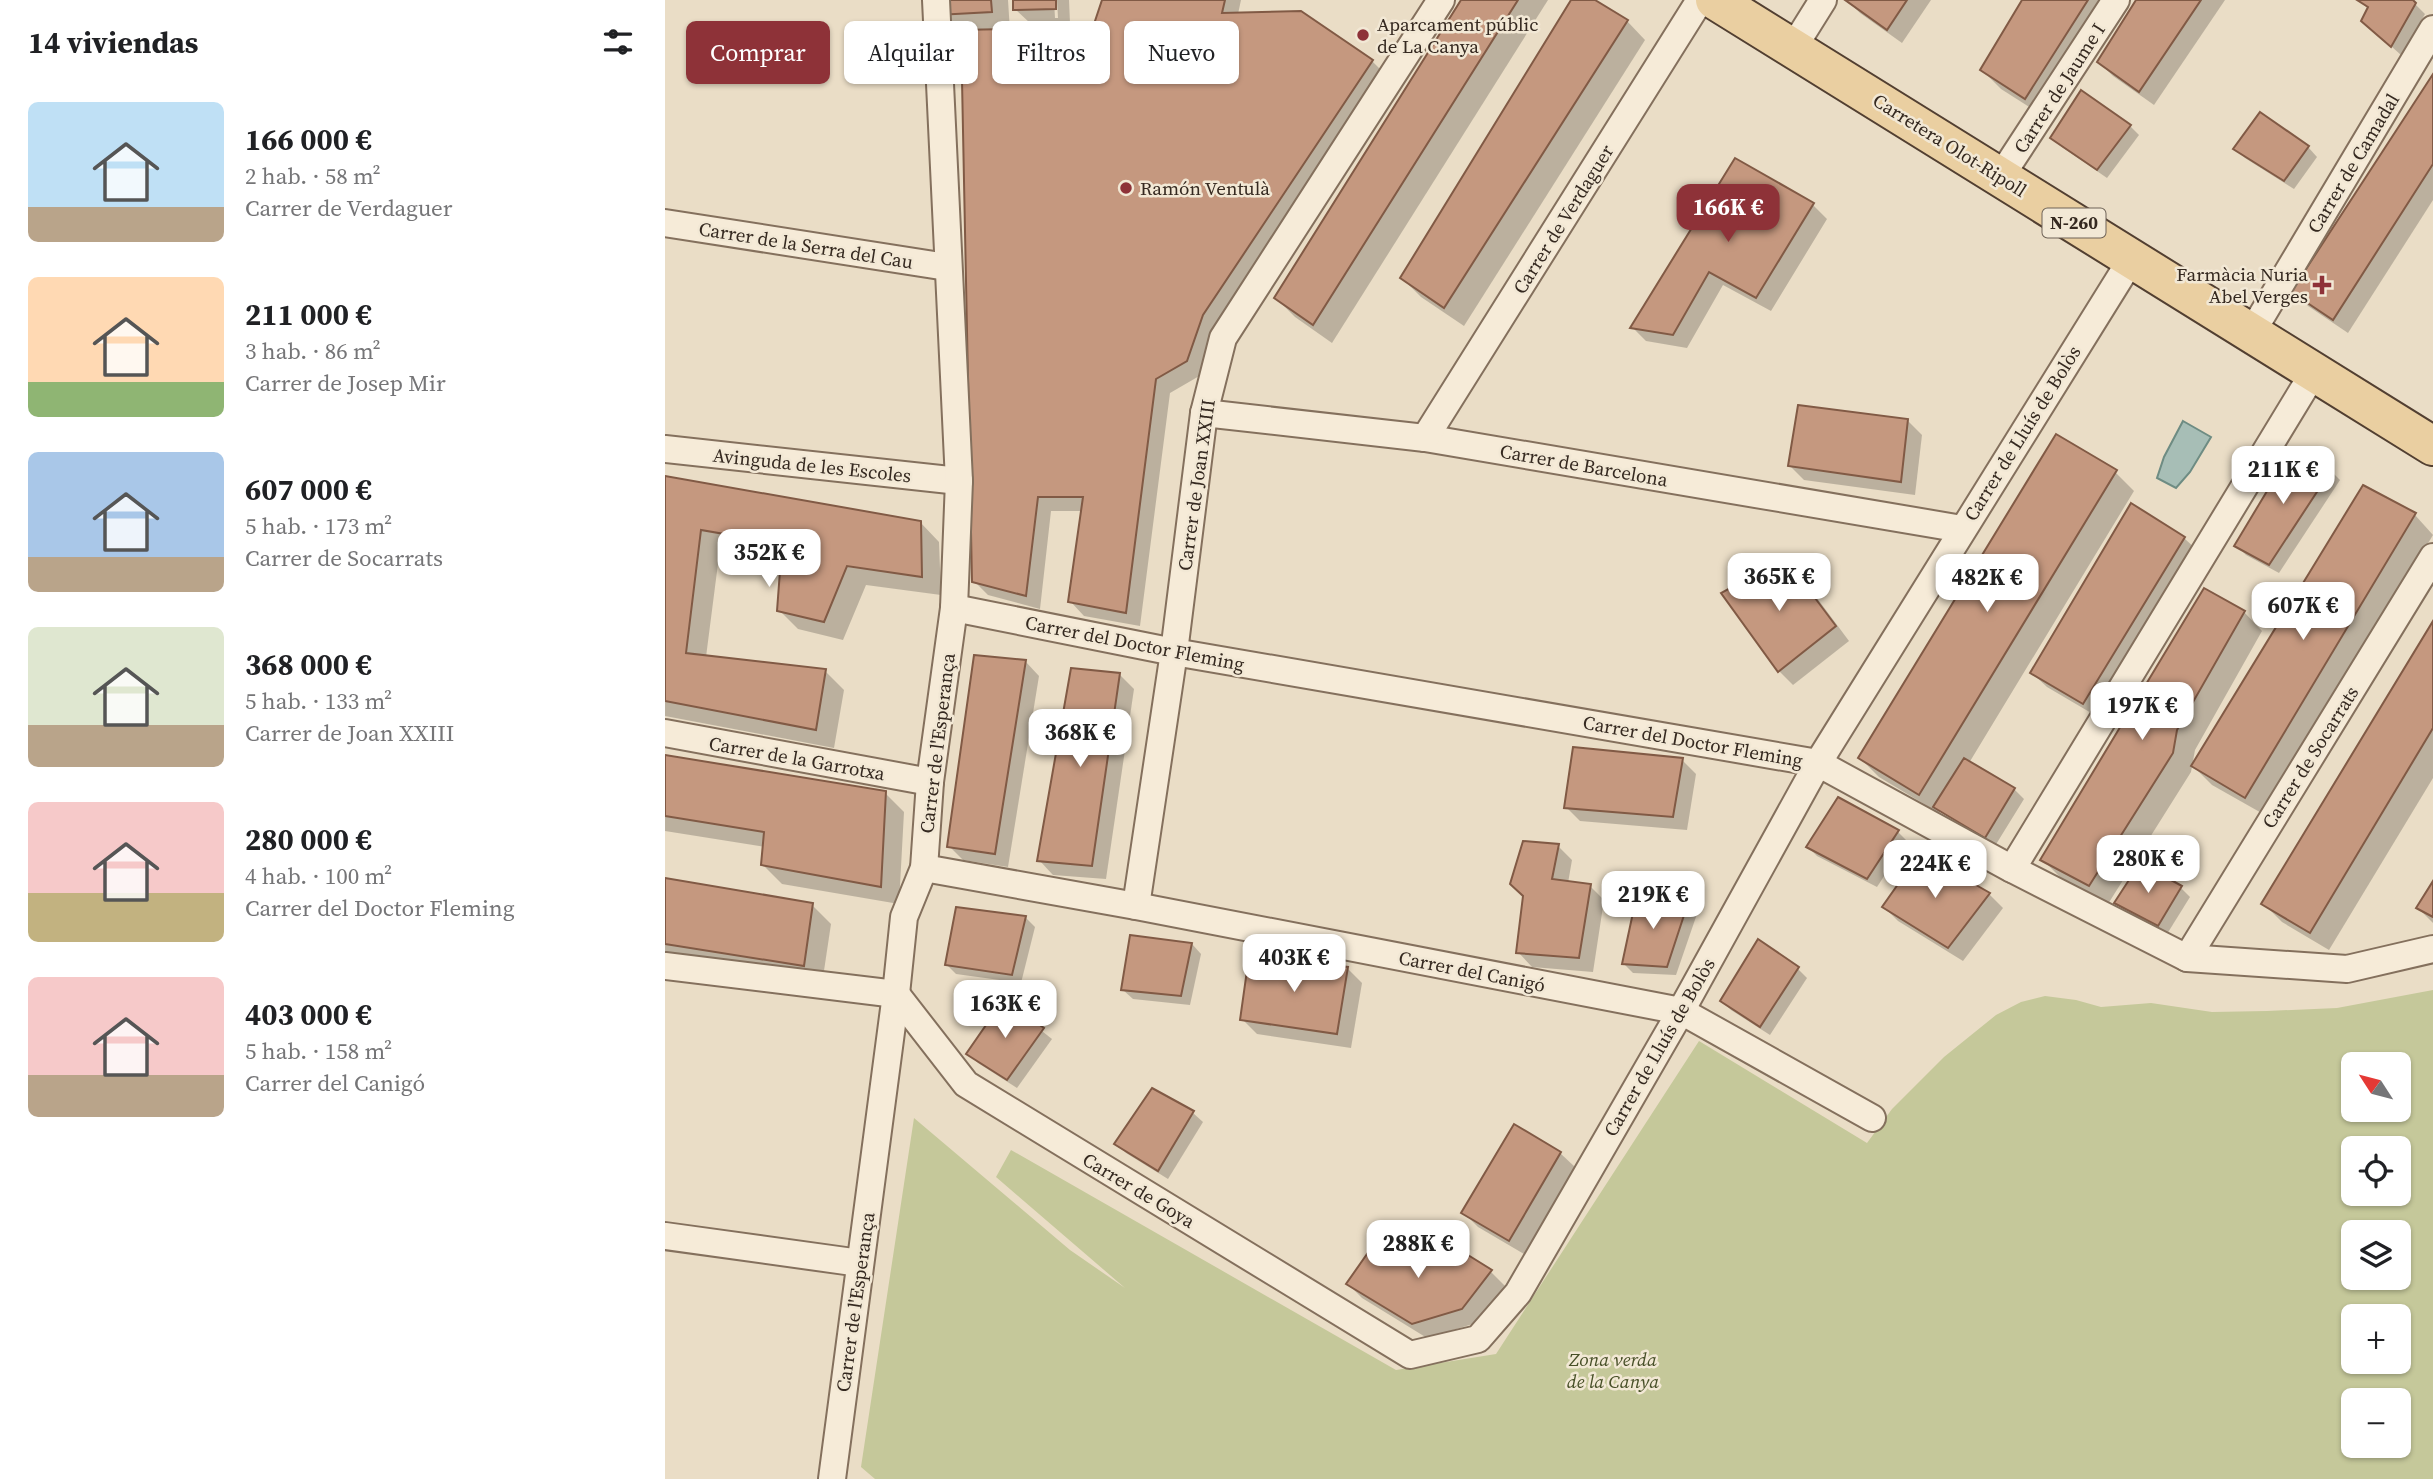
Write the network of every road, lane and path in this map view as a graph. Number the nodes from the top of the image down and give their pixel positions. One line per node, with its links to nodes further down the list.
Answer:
1 (936, 0): 12 (street, Carrer de l'Esperança)
2 (1441, 0): 15 (street, Carrer de Joan XXIII)
3 (1700, 0): 16 (street, Carrer de Verdaguer)
4 (1715, 0): 8 (main road, Carretera Olot-Ripoll / N-260)
5 (1823, 0): 8 (street)
6 (2116, 0): 9 (street, Carrer de Jaume I)
7 (2433, 29): 13 (street, Carrer de Camadal)
8 (1793, 48): 9 (main road, Carretera Olot-Ripoll / N-260)
9 (2001, 176): 11 (main road, Carretera Olot-Ripoll / N-260)
10 (665, 223): 12 (street, Carrer de la Serra del Cau)
11 (2131, 260): 13 (main road, Carretera Olot-Ripoll / N-260); 20 (street, Carrer de Lluís de Bolòs)
12 (947, 267): 19 (street, Carrer de l'Esperança)
13 (2252, 332): 14 (main road, Carretera Olot-Ripoll / N-260)
14 (2314, 372): 17 (main road, Carretera Olot-Ripoll / N-260); 28 (street)
15 (1204, 413): 16 (street, Carrer de Barcelona); 23 (street, Carrer de Joan XXIII)
16 (1425, 438): 20 (street, Carrer de Barcelona)
17 (2433, 446)
18 (665, 449): 19 (street, Avinguda de les Escoles)
19 (959, 481): 22 (street, Carrer de l'Esperança)
20 (1962, 529): 25 (street, Carrer de Lluís de Bolòs)
21 (2433, 556): 31 (street, Carrer de Socarrats)
22 (954, 608): 23 (street, Carrer del Doctor Fleming); 26 (street, Carrer de l'Esperança)
23 (1174, 652): 25 (street, Carrer del Doctor Fleming); 29 (street, Carrer de Joan XXIII)
24 (665, 733): 26 (street, Carrer de la Garrotxa)
25 (1818, 763): 28 (street, Carrer del Doctor Fleming); 34 (street, Carrer de Lluís de Bolòs)
26 (930, 782): 27 (street, Carrer de l'Esperança)
27 (924, 869): 29 (street, Carrer del Canigó); 33 (street, Carrer de l'Esperança)
28 (2012, 869): 31 (street, Carrer del Doctor Fleming)
29 (1136, 906): 34 (street, Carrer del Canigó)
30 (2433, 948): 31 (street, Carrer del Doctor Fleming)
31 (2186, 958)
32 (665, 966): 33 (street)
33 (896, 994): 37 (street, Carrer de l'Esperança); 38 (street, Carrer de Goya)
34 (1681, 1011): 35 (street, Carrer del Canigó); 38 (street, Carrer de Lluís de Bolòs)
35 (1872, 1118)
36 (665, 1236): 37 (street)
37 (860, 1263): 39 (street, Carrer de l'Esperança)
38 (1410, 1355)
39 (832, 1479)

